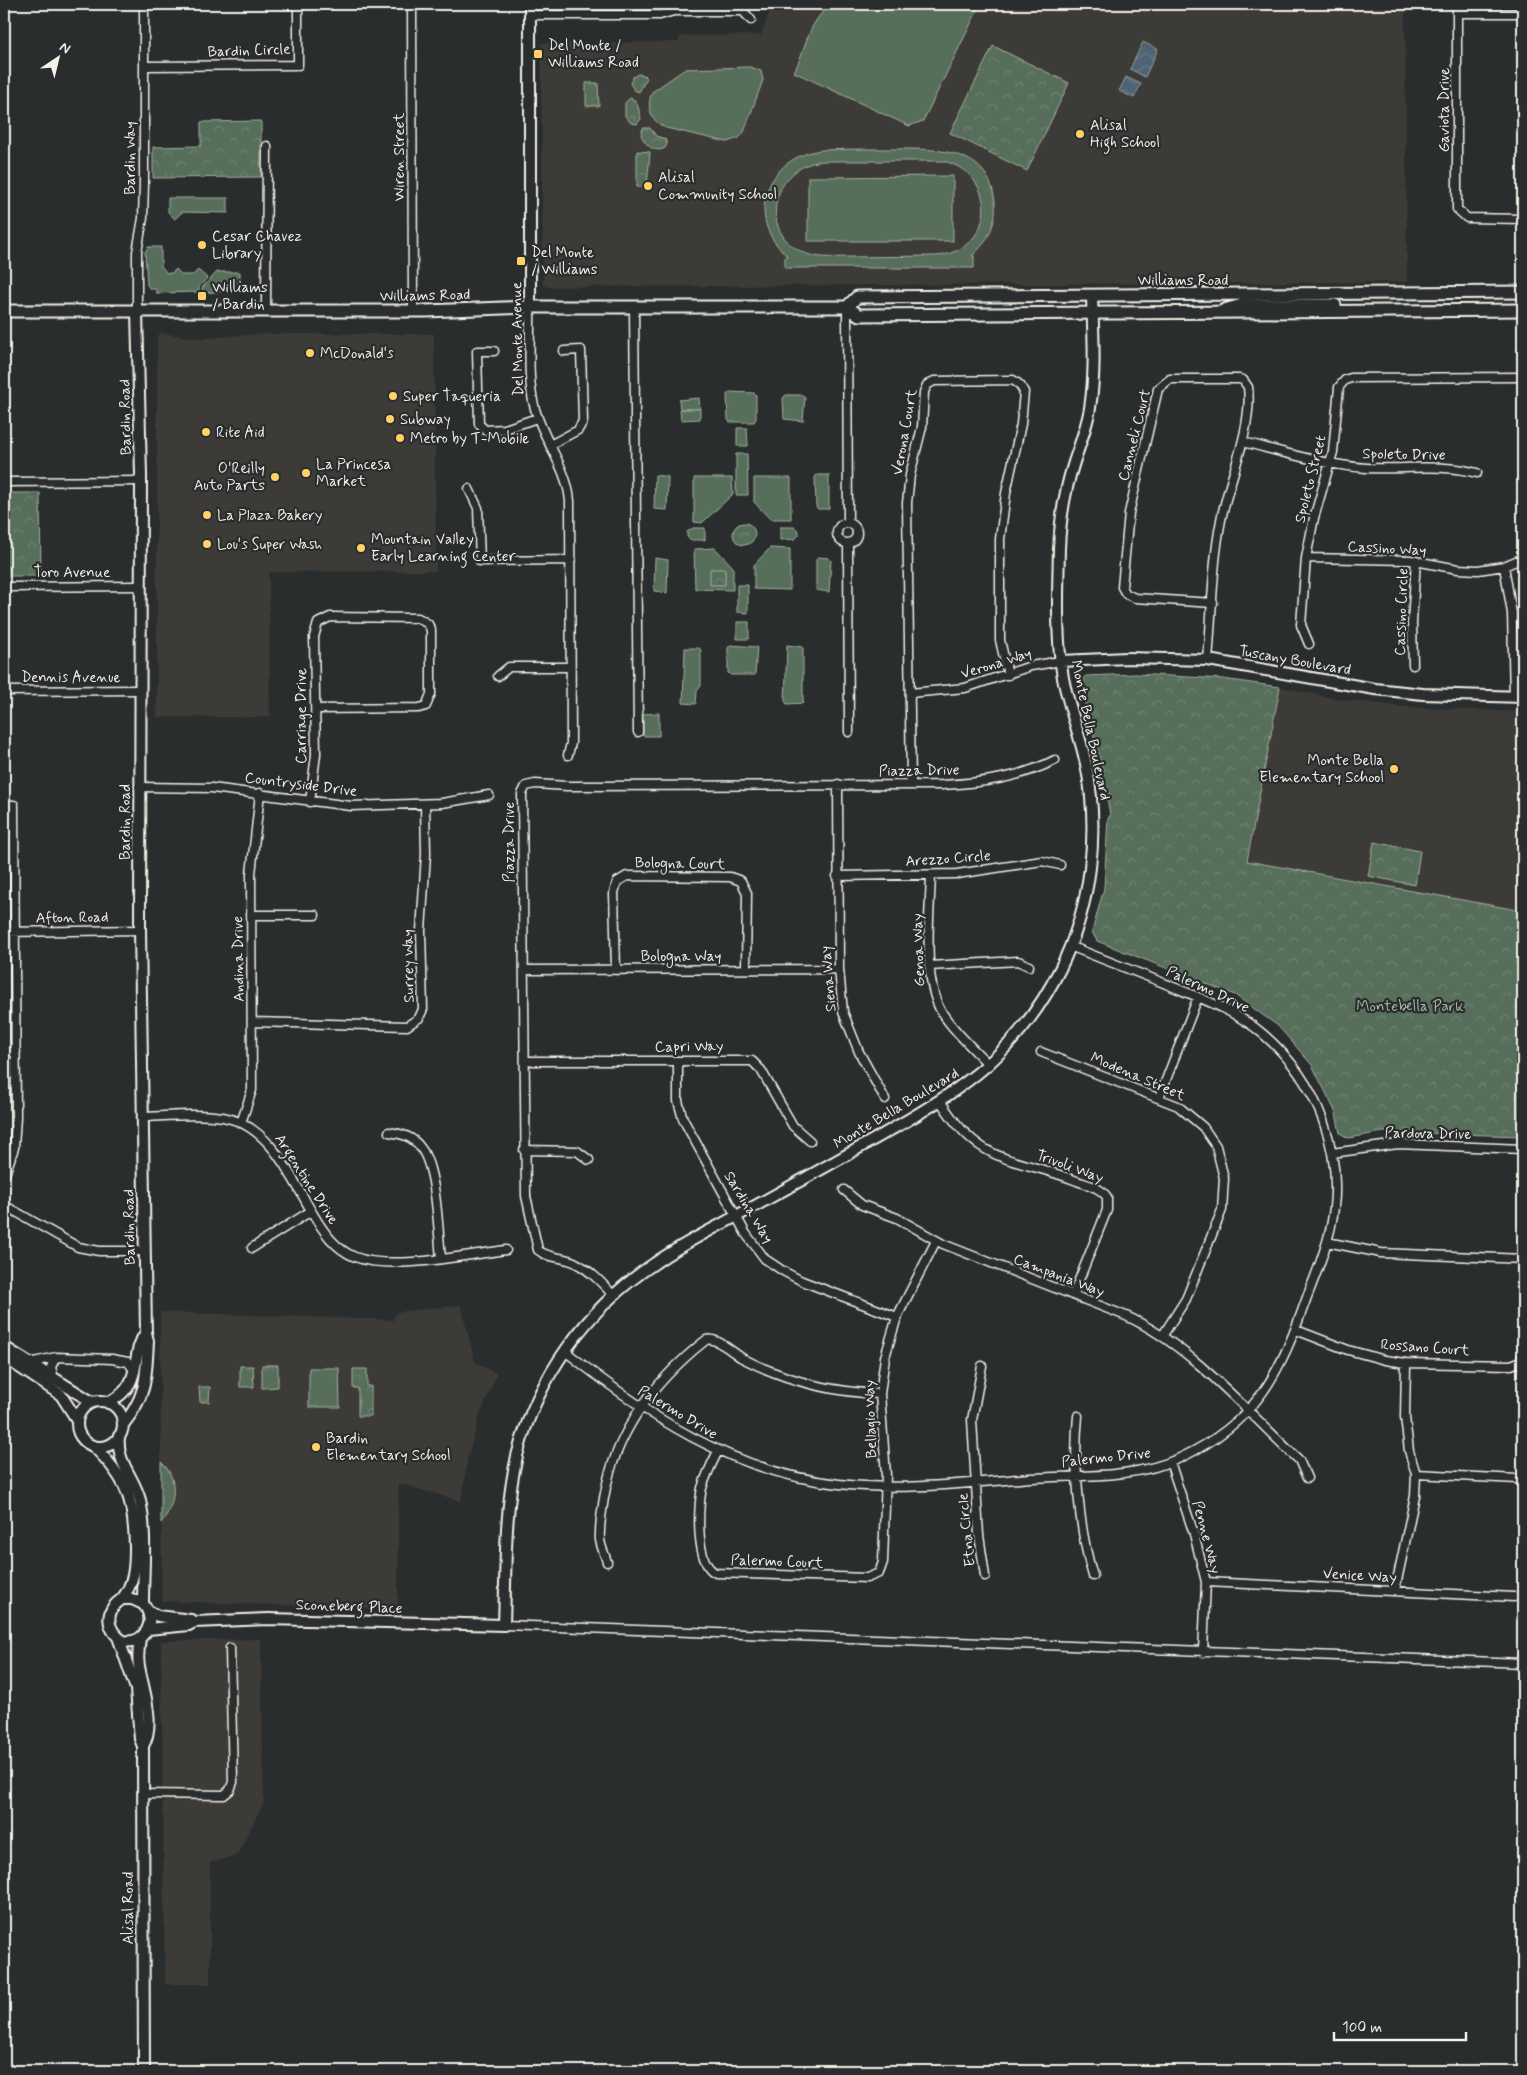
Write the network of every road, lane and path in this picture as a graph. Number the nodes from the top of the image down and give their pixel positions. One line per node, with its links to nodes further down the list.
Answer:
1 (144, 4): 10 (street, Bardin Way)
2 (298, 4): 10 (street, Bardin Circle)
3 (412, 4): 23 (street, Wiren Street)
4 (530, 4): 8 (street, Del Monte Avenue)
5 (1457, 4): 6 (street, Gaviota Drive)
6 (1457, 13): 7 (street); 12 (street, Gaviota Drive)
7 (1523, 13)
8 (530, 15): 9 (street); 16 (street, Del Monte Avenue)
9 (751, 20)
10 (144, 66): 21 (street, Bardin Way)
11 (267, 146): 22 (street)
12 (1523, 219)
13 (1523, 292): 14 (main road, Williams Road)
14 (1374, 293): 15 (main road, Williams Road); 25 (main road)
15 (1092, 295): 18 (main road, Williams Road); 24 (street, Monte Bella Boulevard)
16 (530, 307): 17 (main road, Williams Road); 23 (main road, Williams Road); 29 (street, Del Monte Avenue)
17 (634, 307): 18 (main road, Williams Road); 61 (street)
18 (847, 307): 24 (main road, Williams Road); 37 (street)
19 (1523, 310): 25 (main road, Williams Road)
20 (4, 311): 21 (main road, Williams Road)
21 (137, 311): 22 (main road, Williams Road); 34 (street, Bardin Road)
22 (266, 311): 23 (main road, Williams Road)
23 (413, 311)
24 (1093, 313): 25 (main road, Williams Road); 50 (street, Monte Bella Boulevard)
25 (1208, 314)
26 (494, 351): 29 (street)
27 (564, 351): 31 (street)
28 (1523, 378): 32 (street, Spoleto Street)
29 (538, 418): 31 (street, Del Monte Avenue)
30 (1243, 442): 32 (street, Spoleto Drive); 46 (street, Canneli Court); 46 (street, Canneli Court)
31 (550, 445): 41 (street, Del Monte Avenue)
32 (1331, 462): 33 (street, Spoleto Drive); 39 (street, Spoleto Street)
33 (1477, 473)
34 (141, 481): 35 (street); 44 (street, Bardin Road)
35 (4, 482)
36 (469, 489): 41 (street)
37 (848, 523): 38 (street); 38 (street)
38 (848, 543): 62 (street)
39 (1306, 558): 42 (street, Cassino Way); 49 (street, Spoleto Street)
40 (1523, 558): 43 (street, Cassino Way)
41 (571, 560): 53 (street, Del Monte Avenue)
42 (1416, 560): 43 (street, Cassino Way); 52 (street, Cassino Circle)
43 (1504, 566): 47 (street)
44 (140, 586): 45 (street, Toro Avenue); 56 (street, Bardin Road)
45 (4, 587)
46 (1212, 603): 51 (street, Canneli Court)
47 (1513, 637): 48 (street); 59 (street)
48 (1523, 637)
49 (1309, 644)
50 (1061, 660): 51 (street, Tuscany Boulevard); 54 (street, Verona Way); 81 (street, Monte Bella Boulevard)
51 (1208, 660): 59 (street, Tuscany Boulevard)
52 (1412, 665)
53 (570, 667): 55 (street); 63 (street, Del Monte Avenue)
54 (1008, 674): 58 (street, Verona Way); 58 (street, Verona Court)
55 (498, 676)
56 (139, 690): 57 (street, Dennis Avenue); 67 (street, Bardin Road)
57 (4, 691)
58 (910, 693): 66 (street, Verona Court)
59 (1518, 697)
60 (316, 709): 60 (street, Carriage Drive); 70 (street, Carriage Drive)
61 (638, 732)
62 (849, 732)
63 (568, 755)
64 (1055, 760): 66 (street, Piazza Drive)
65 (838, 784): 66 (street, Piazza Drive); 75 (street, Siena Way); 86 (street, Piazza Drive)
66 (911, 784)
67 (140, 787): 68 (street, Countryside Drive); 78 (street, Bardin Road)
68 (260, 793): 70 (street, Countryside Drive); 77 (street, Andina Drive)
69 (489, 795): 71 (street, Countryside Drive)
70 (310, 802): 71 (street, Countryside Drive)
71 (425, 804): 89 (street, Surrey Way)
72 (4, 805): 80 (street)
73 (1060, 865): 74 (street, Arezzo Circle)
74 (931, 875): 75 (street, Arezzo Circle); 82 (street, Genoa Way)
75 (837, 876): 85 (street, Siena Way)
76 (315, 915): 77 (street)
77 (251, 916): 89 (street, Andina Drive)
78 (140, 930): 80 (street, Afton Road); 99 (street, Bardin Road)
79 (4, 932): 80 (street, Afton Road)
80 (15, 932): 91 (street)
81 (1070, 946): 88 (street, Palermo Drive); 95 (street, Monte Bella Boulevard)
82 (930, 966): 83 (street); 95 (street, Genoa Way)
83 (1030, 966)
84 (746, 969): 85 (street, Bologna Way); 87 (street, Bologna Way); 87 (street, Bologna Court)
85 (839, 969): 97 (street, Siena Way)
86 (524, 970): 87 (street, Bologna Way); 93 (street, Piazza Drive)
87 (616, 970)
88 (1198, 997): 96 (street); 105 (street, Palermo Drive)
89 (253, 1022): 100 (street, Andina Drive)
90 (4, 1052): 91 (street)
91 (16, 1052): 107 (street)
92 (1042, 1052): 96 (street, Modena Street)
93 (526, 1061): 94 (street, Capri Way); 103 (street, Piazza Drive)
94 (678, 1061): 102 (street, Capri Way); 111 (street, Sardina Way)
95 (989, 1065): 98 (street, Monte Bella Boulevard)
96 (1159, 1098): 124 (street, Modena Street)
97 (885, 1099)
98 (941, 1102): 111 (street, Monte Bella Boulevard); 120 (street, Trivoli Way)
99 (143, 1116): 100 (street, Argentine Drive); 116 (street, Bardin Road)
100 (241, 1123): 110 (street, Argentine Drive)
101 (389, 1132): 117 (street)
102 (810, 1141)
103 (524, 1150): 106 (street); 119 (street, Piazza Drive)
104 (1523, 1150): 105 (street, Pardova Drive)
105 (1332, 1153): 113 (street, Palermo Drive)
106 (589, 1160)
107 (4, 1177)
108 (844, 1190): 112 (street, Campania Way)
109 (4, 1205): 116 (street)
110 (311, 1211): 114 (street); 117 (street, Argentine Drive)
111 (737, 1216): 119 (street, Monte Bella Boulevard); 121 (street, Sardina Way)
112 (936, 1241): 120 (street, Campania Way); 121 (street, Bellagio Way)
113 (1328, 1242): 118 (street); 122 (street, Palermo Drive)
114 (252, 1248)
115 (506, 1250): 117 (street, Argentine Drive)
116 (144, 1251): 123 (street, Bardin Road)
117 (441, 1258)
118 (1523, 1259)
119 (613, 1295): 126 (street, Monte Bella Boulevard)
120 (1074, 1295): 124 (street, Campania Way)
121 (897, 1317): 135 (street, Bellagio Way)
122 (1296, 1330): 131 (street, Rossano Court); 139 (street, Palermo Drive)
123 (146, 1332): 133 (street, Bardin Road); 142 (street, Bardin Road)
124 (1163, 1335): 139 (street, Campania Way)
125 (4, 1347): 130 (street)
126 (565, 1351): 138 (street, Palermo Drive); 162 (street, Monte Bella Boulevard)
127 (1523, 1356): 131 (street, Rossano Court)
128 (4, 1357): 141 (street)
129 (56, 1357): 130 (street); 133 (street); 134 (street)
130 (29, 1363): 134 (street)
131 (1406, 1363): 147 (street)
132 (982, 1366): 151 (street, Etna Circle)
133 (135, 1371): 137 (street, Bardin Road)
134 (54, 1379): 136 (street)
135 (880, 1394): 138 (street); 152 (street, Bellagio Way)
136 (92, 1402): 137 (street); 141 (street)
137 (108, 1403): 142 (street)
138 (640, 1406): 145 (street, Palermo Drive); 153 (street)
139 (1248, 1411): 146 (street, Palermo Drive); 149 (street, Campania Way)
140 (1078, 1416): 148 (street)
141 (77, 1420): 144 (street)
142 (123, 1425): 143 (street)
143 (119, 1436): 144 (street); 160 (street)
144 (93, 1446): 159 (street, Alisal Road)
145 (718, 1452): 152 (street, Palermo Drive); 152 (street, Palermo Court)
146 (1170, 1462): 148 (street, Palermo Drive); 156 (street, Penne Way)
147 (1416, 1474): 150 (street); 157 (street)
148 (1078, 1475): 151 (street, Palermo Drive); 155 (street)
149 (1307, 1478)
150 (1518, 1479)
151 (975, 1482): 152 (street, Palermo Drive); 154 (street, Etna Circle)
152 (886, 1487)
153 (607, 1562)
154 (986, 1576)
155 (1093, 1576)
156 (1206, 1582): 157 (street, Venice Way); 167 (street, Penne Way)
157 (1395, 1590): 158 (street, Venice Way)
158 (1514, 1597)
159 (122, 1599): 160 (street); 164 (street, Alisal Road)
160 (146, 1608): 161 (street, Sconeberg Place); 163 (street)
161 (194, 1622): 162 (street, Sconeberg Place); 163 (street, Sconeberg Place)
162 (504, 1625): 167 (street)
163 (148, 1629): 165 (street)
164 (118, 1637): 165 (street); 169 (street, Alisal Road)
165 (140, 1638): 169 (street, Alisal Road)
166 (230, 1648): 170 (street)
167 (1203, 1652): 168 (street)
168 (1523, 1663)
169 (143, 1746): 170 (street, Alisal Road)
170 (143, 1794): 171 (street, Alisal Road)
171 (144, 2071)

